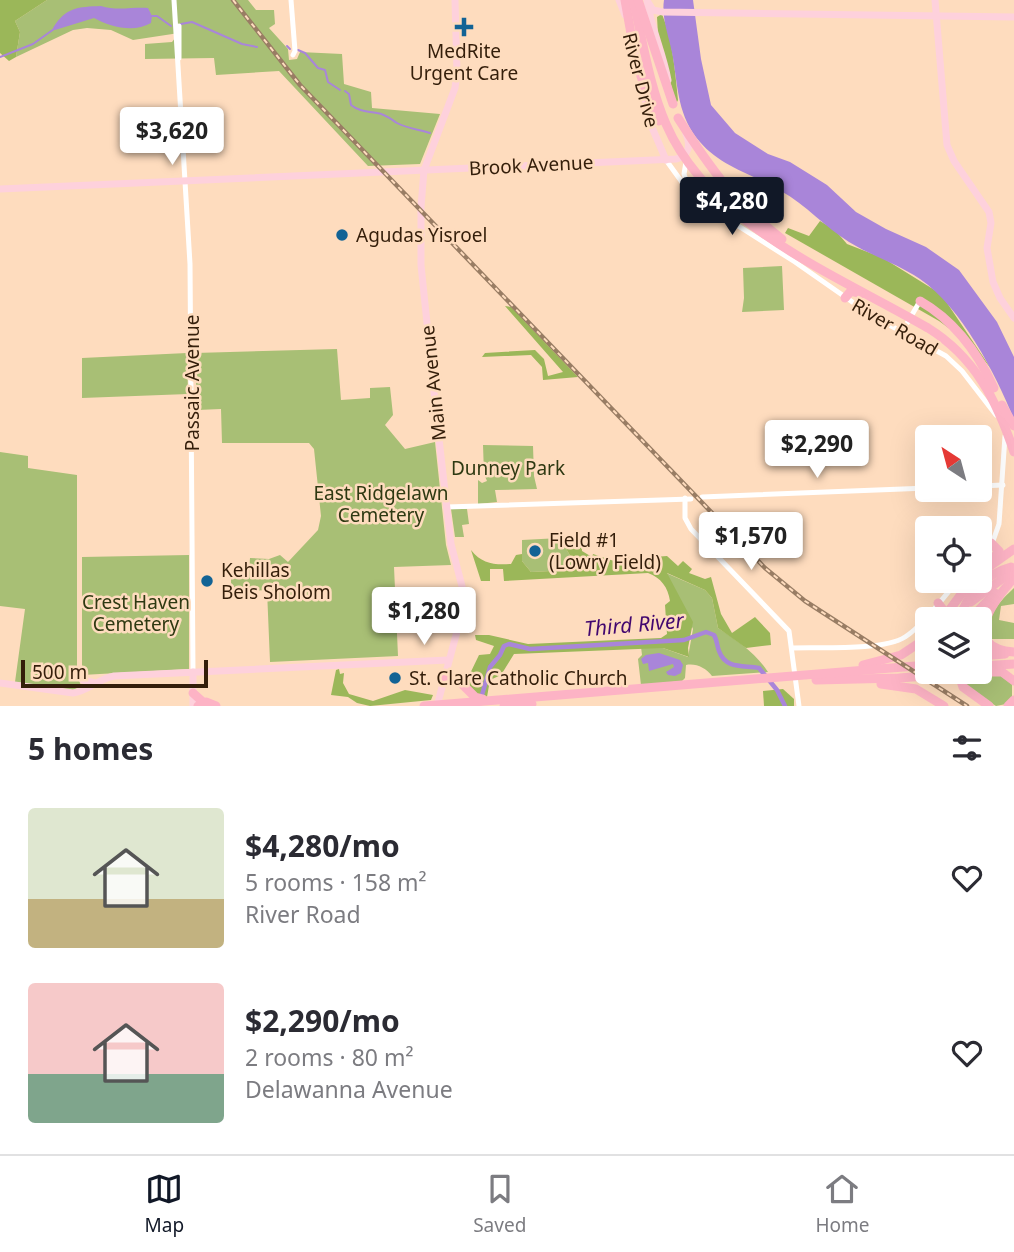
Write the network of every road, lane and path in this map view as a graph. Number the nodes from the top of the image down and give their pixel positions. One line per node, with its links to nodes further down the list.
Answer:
1 (175, 0): 23 (street, Passaic Avenue)
2 (292, 0): 13 (street)
3 (454, 0): 22 (main road, Main Avenue)
4 (620, 0): 12 (main road, River Drive)
5 (625, 0): 12 (highway)
6 (641, 0): 8 (main road); 11 (main road); 15 (highway); 17 (highway)
7 (935, 0): 9 (main road)
8 (663, 12): 9 (main road); 11 (main road)
9 (935, 17): 10 (main road); 30 (main road)
10 (1014, 17)
11 (655, 35): 15 (main road)
12 (634, 45): 14 (main road, River Drive)
13 (293, 55)
14 (638, 67): 17 (highway); 18 (main road, River Drive)
15 (673, 104): 16 (main road)
16 (678, 118): 17 (main road); 26 (highway)
17 (680, 149): 18 (main road); 20 (main road, Brook Avenue); 21 (highway); 25 (street)
18 (661, 150): 19 (main road); 20 (main road, River Drive)
19 (655, 159): 20 (main road, Brook Avenue); 22 (main road, Brook Avenue)
20 (667, 159): 25 (street, River Road)
21 (694, 167): 26 (highway); 29 (highway)
22 (424, 170): 23 (main road, Brook Avenue); 43 (main road, Main Avenue)
23 (186, 180): 24 (main road, Brook Avenue); 72 (street, Passaic Avenue)
24 (0, 188)
25 (696, 197): 27 (street, River Road)
26 (782, 239): 34 (highway)
27 (845, 298): 29 (highway); 31 (street, River Road)
28 (918, 304): 33 (street); 34 (highway)
29 (904, 314): 38 (highway)
30 (1014, 318)
31 (880, 320): 32 (street); 33 (street, River Road)
32 (881, 331)
33 (902, 332): 38 (street, River Road)
34 (994, 388): 35 (highway)
35 (1002, 405): 36 (highway); 37 (highway)
36 (1014, 426)
37 (1014, 432)
38 (1010, 451): 40 (street, River Road)
39 (992, 485): 40 (street)
40 (1003, 485): 44 (street, River Road)
41 (915, 489): 42 (street)
42 (704, 498)
43 (447, 507): 63 (street); 66 (main road, Main Avenue)
44 (992, 541)
45 (992, 544): 47 (highway)
46 (1014, 549): 48 (highway)
47 (992, 561)
48 (992, 564)
49 (1013, 571): 50 (highway); 57 (highway); 58 (highway); 59 (highway)
50 (992, 573)
51 (1014, 586): 60 (highway)
52 (947, 593): 54 (street)
53 (967, 593): 56 (highway)
54 (938, 603): 55 (highway); 63 (street)
55 (941, 607)
56 (955, 607)
57 (965, 607)
58 (981, 607)
59 (991, 607)
60 (992, 610)
61 (992, 643): 64 (highway)
62 (915, 646): 76 (highway)
63 (792, 648): 94 (street)
64 (1014, 654): 65 (highway)
65 (992, 657)
66 (448, 660): 72 (main road); 75 (main road, Main Avenue)
67 (992, 666): 68 (highway)
68 (1014, 666): 69 (highway)
69 (992, 670)
70 (915, 671): 74 (highway)
71 (915, 671): 74 (highway)
72 (193, 672): 79 (main road); 85 (main road, Passaic Avenue)
73 (992, 672): 78 (highway)
74 (905, 673): 76 (highway); 76 (highway)
75 (443, 678): 83 (highway); 89 (main road, Main Avenue)
76 (803, 678): 84 (highway); 95 (highway)
77 (83, 680): 79 (main road)
78 (1014, 681)
79 (96, 682): 80 (main road)
80 (0, 683)
81 (959, 684): 96 (highway)
82 (961, 684): 97 (highway)
83 (463, 685): 86 (highway); 89 (highway)
84 (718, 685): 86 (highway); 87 (highway)
85 (193, 693): 88 (highway)
86 (491, 701): 89 (highway)
87 (551, 702): 92 (highway); 93 (highway)
88 (198, 705): 90 (highway)
89 (436, 705): 91 (highway)
90 (216, 706)
91 (424, 706)
92 (504, 706)
93 (519, 706)
94 (799, 706)
95 (944, 706)
96 (983, 706)
97 (989, 706)

